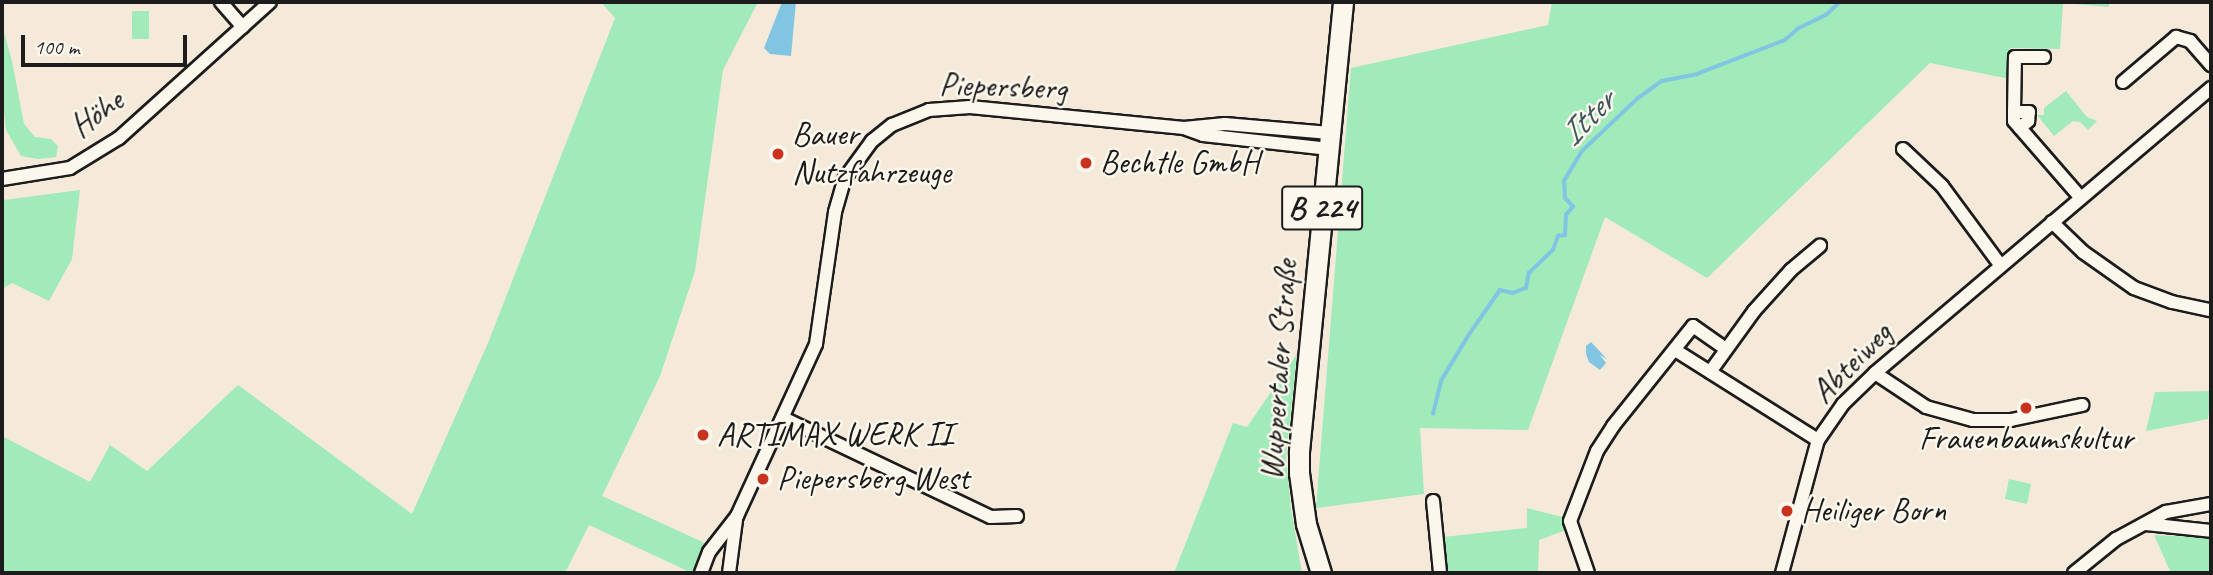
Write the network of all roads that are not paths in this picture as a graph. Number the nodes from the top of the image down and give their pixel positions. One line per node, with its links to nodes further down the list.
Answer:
1 (221, 2): 4 (street)
2 (270, 2): 4 (street, Höhe)
3 (1343, 2): 9 (main road, Wuppertaler Straße / B 224)
4 (243, 27): 11 (street, Höhe)
5 (2044, 57): 12 (street)
6 (2211, 65): 7 (street)
7 (2123, 82)
8 (2211, 88): 12 (street, Abteiweg)
9 (1329, 141): 22 (street, Piepersberg); 32 (main road, Wuppertaler Straße / B 224)
10 (1903, 149): 15 (street)
11 (2, 179)
12 (2081, 198): 13 (street, Abteiweg)
13 (2052, 222): 15 (street, Abteiweg); 16 (street)
14 (1819, 246): 17 (street)
15 (2001, 266): 20 (street, Abteiweg)
16 (2211, 310)
17 (1725, 348): 18 (street); 19 (street)
18 (1675, 350): 19 (street); 34 (street)
19 (1710, 372): 23 (street)
20 (1875, 373): 21 (street); 23 (street, Abteiweg)
21 (2082, 405)
22 (783, 418): 26 (street, Piepersberg); 27 (street)
23 (1818, 440): 35 (street, Abteiweg)
24 (1433, 501): 33 (street)
25 (2211, 504): 28 (street)
26 (737, 516): 30 (street, Piepersberg); 31 (street, Piepersberg)
27 (1017, 516)
28 (2145, 524): 29 (street); 36 (street)
29 (2211, 531)
30 (701, 573)
31 (729, 573)
32 (1321, 573)
33 (1440, 573)
34 (1588, 573)
35 (1783, 573)
36 (2074, 573)

